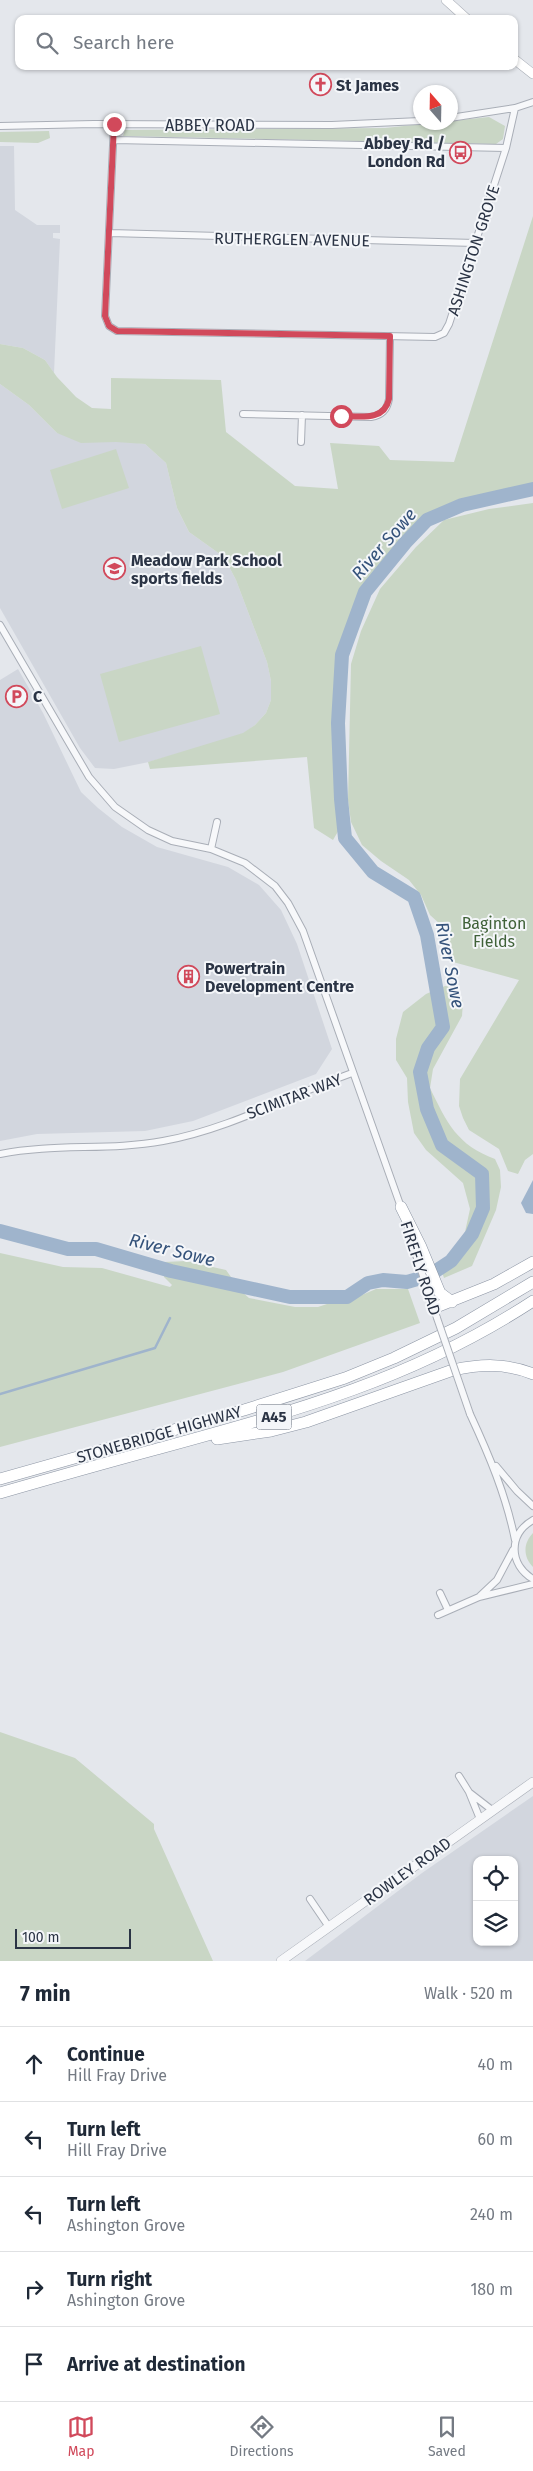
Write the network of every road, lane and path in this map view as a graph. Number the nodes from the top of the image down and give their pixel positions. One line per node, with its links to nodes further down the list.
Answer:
1 (446, 0): 2 (main road)
2 (463, 15)
3 (518, 61): 4 (main road)
4 (533, 74)
5 (533, 102): 6 (street)
6 (515, 108): 7 (street); 12 (street, ASHINGTON GROVE)
7 (458, 117)
8 (413, 121): 9 (street, ABBEY ROAD)
9 (114, 124): 10 (street, ABBEY ROAD); 11 (street, ASHINGTON GROVE)
10 (0, 126)
11 (114, 140): 12 (street, ABBEY ROAD); 13 (street, ASHINGTON GROVE)
12 (506, 148): 14 (street, ASHINGTON GROVE)
13 (110, 233): 14 (street, RUTHERGLEN AVENUE); 15 (street, ASHINGTON GROVE)
14 (474, 243): 15 (street, ASHINGTON GROVE)
15 (390, 336): 17 (street)
16 (243, 414): 17 (street)
17 (302, 415): 18 (street)
18 (301, 442)
19 (0, 625): 21 (street, SCIMITAR WAY)
20 (217, 822): 21 (street)
21 (210, 849): 22 (street, SCIMITAR WAY)
22 (352, 1073): 23 (street, SCIMITAR WAY); 24 (street, FIREFLY ROAD)
23 (0, 1154)
24 (401, 1207): 27 (highway)
25 (533, 1262): 29 (highway)
26 (533, 1282): 34 (highway, STONEBRIDGE HIGHWAY / A45)
27 (435, 1294): 29 (highway); 30 (street, FIREFLY ROAD)
28 (533, 1301): 32 (highway, STONEBRIDGE HIGHWAY / A45)
29 (452, 1302): 30 (highway)
30 (436, 1313): 33 (street, FIREFLY ROAD, bridge)
31 (533, 1374): 32 (highway)
32 (170, 1445): 35 (highway, STONEBRIDGE HIGHWAY / A45)
33 (492, 1461): 36 (street, FIREFLY ROAD); 38 (street, FIREFLY ROAD)
34 (0, 1479)
35 (0, 1493)
36 (533, 1506)
37 (533, 1520): 38 (street)
38 (515, 1540): 39 (street, FIREFLY ROAD)
39 (514, 1549): 40 (street); 43 (street)
40 (533, 1579)
41 (533, 1584): 43 (street)
42 (440, 1593): 44 (street)
43 (479, 1597): 44 (street)
44 (448, 1610): 45 (street)
45 (438, 1615)
46 (459, 1776): 48 (street)
47 (533, 1782): 49 (street, ROWLEY ROAD)
48 (469, 1792): 49 (street); 50 (street)
49 (492, 1810): 50 (street, ROWLEY ROAD)
50 (480, 1819): 52 (street, ROWLEY ROAD)
51 (310, 1899): 52 (street)
52 (329, 1927): 53 (street, ROWLEY ROAD)
53 (281, 1961)

